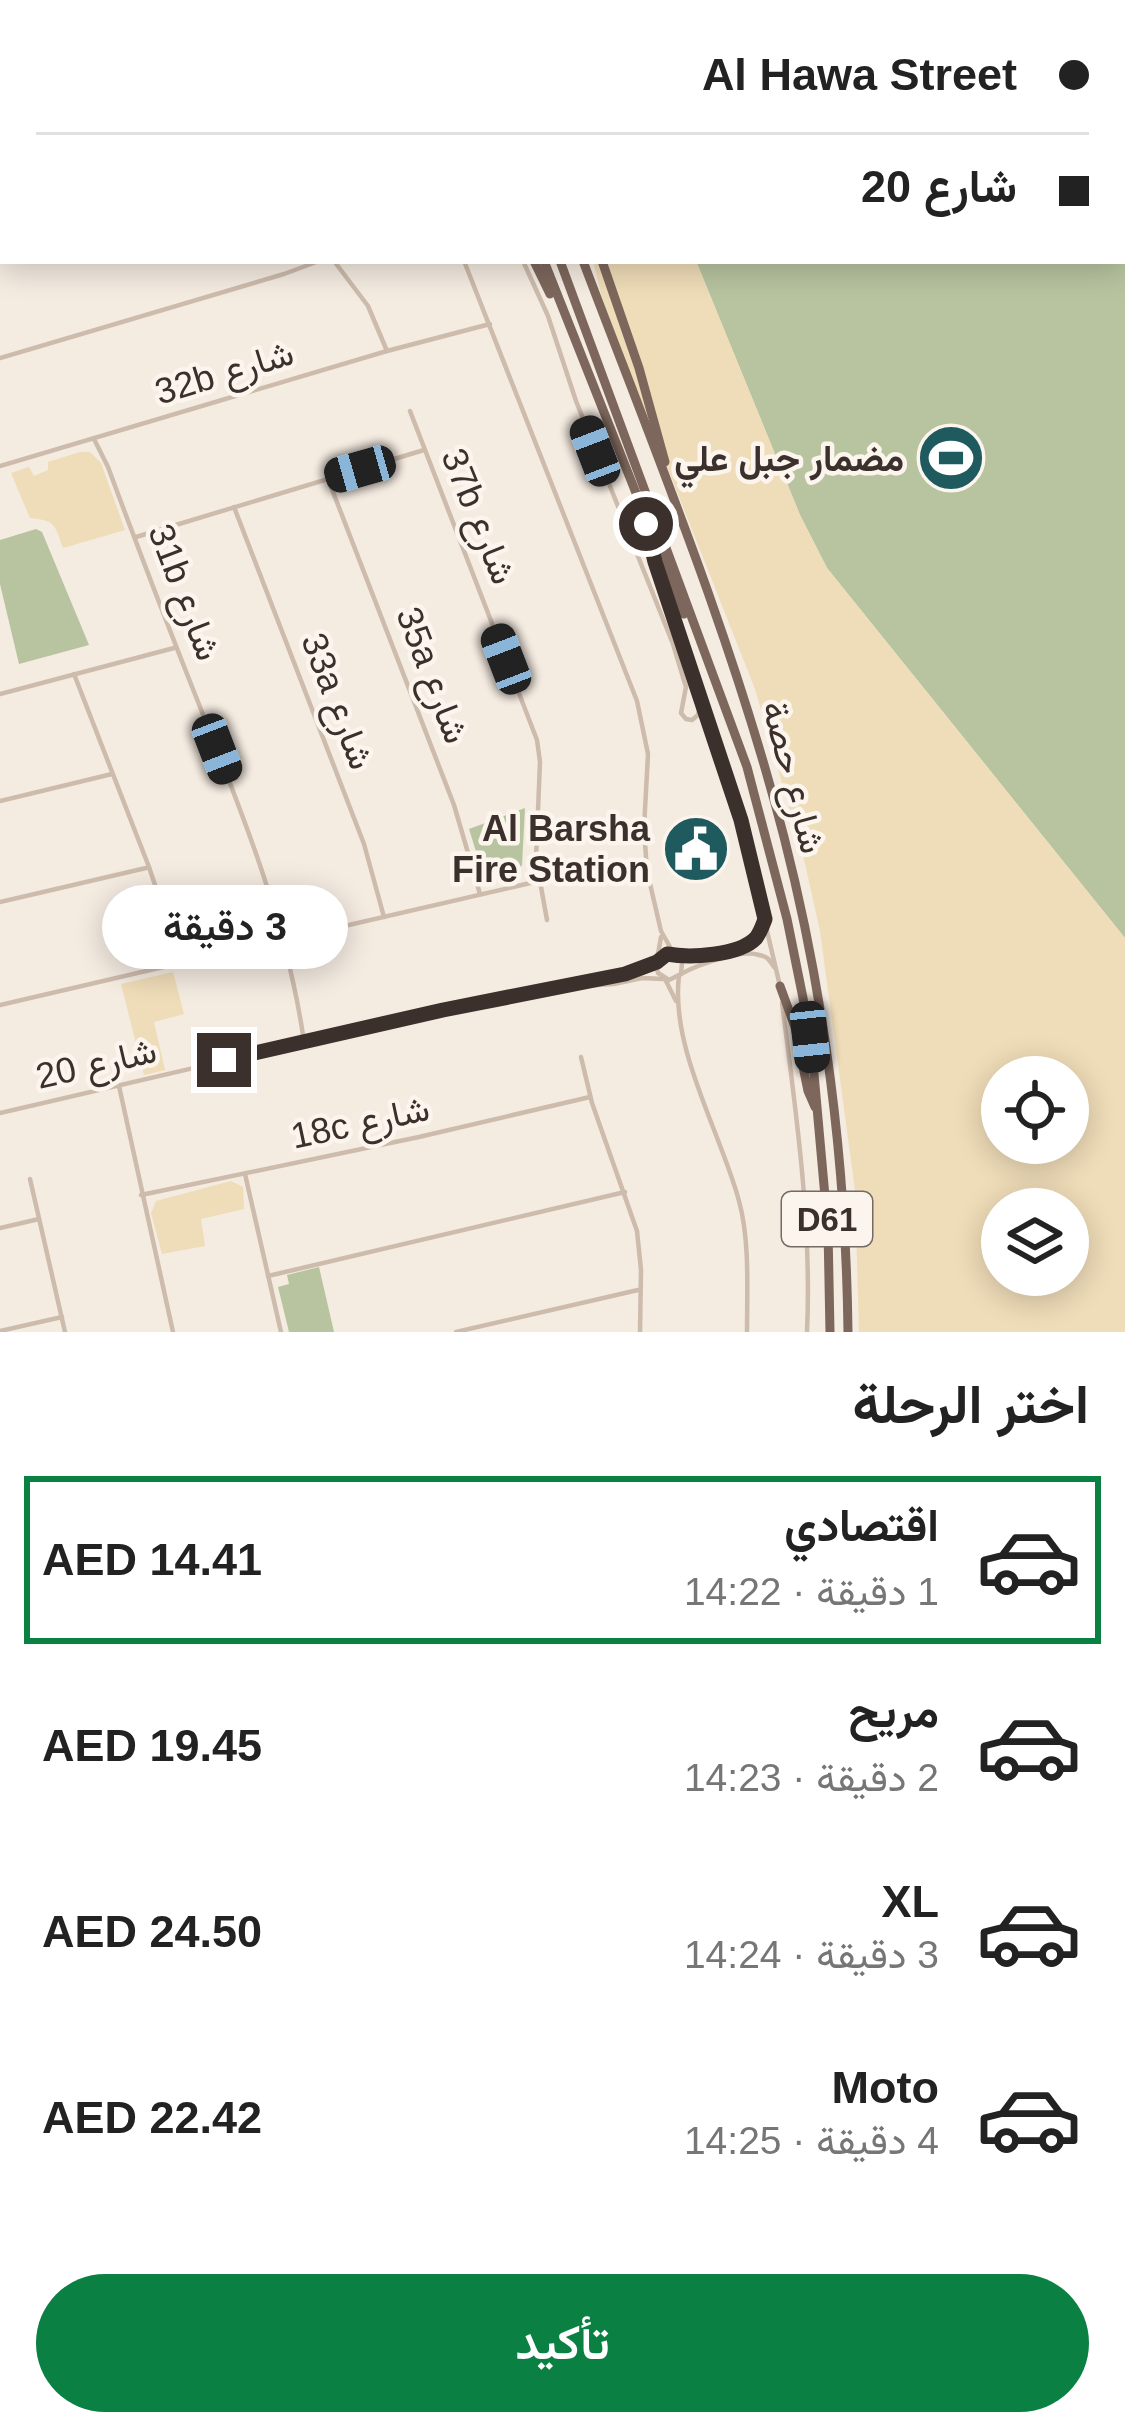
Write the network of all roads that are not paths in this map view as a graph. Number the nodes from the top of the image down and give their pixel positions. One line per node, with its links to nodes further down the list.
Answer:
1 (311, 264): 13 (street)
2 (336, 264): 12 (street)
3 (469, 264): 10 (street)
4 (524, 264): 24 (street, شارع حصة)
5 (536, 264): 11 (main road)
6 (545, 264): 11 (main road, D61)
7 (561, 264): 26 (main road, شارع حصة / D61)
8 (584, 264): 19 (main road, شارع حصة / D61)
9 (603, 264): 19 (main road)
10 (489, 320): 12 (street, 32b شارع); 39 (street)
11 (568, 324): 21 (main road, شارع حصة / D61)
12 (387, 351): 15 (street, 32b شارع)
13 (0, 358)
14 (410, 412): 16 (street, 37b شارع)
15 (97, 438): 17 (street, 32b شارع); 22 (street, 31b شارع)
16 (424, 450): 18 (street); 31 (street, 37b شارع)
17 (0, 466)
18 (328, 478): 20 (street); 32 (street, 35a شارع)
19 (673, 496): 75 (main road, شارع حصة / D61)
20 (234, 508): 22 (street); 35 (street, 33a شارع)
21 (646, 517): 24 (street); 26 (main road, شارع حصة / D61)
22 (134, 537): 23 (street, 31b شارع)
23 (176, 645): 25 (street); 40 (street, 31b شارع)
24 (685, 652): 36 (street)
25 (74, 674): 27 (street); 28 (street)
26 (716, 684): 55 (main road, شارع حصة / D61)
27 (0, 694)
28 (112, 774): 29 (street); 30 (street)
29 (0, 801)
30 (149, 867): 33 (street); 44 (street)
31 (539, 881): 32 (street); 37 (street, 37b شارع)
32 (479, 894): 35 (street)
33 (0, 902)
34 (316, 914): 38 (street)
35 (384, 916): 38 (street)
36 (765, 919): 42 (street); 47 (street)
37 (547, 920)
38 (321, 931): 40 (street)
39 (661, 931): 42 (street); 43 (street)
40 (284, 940): 51 (street, 31b شارع)
41 (219, 955): 44 (street)
42 (676, 955): 43 (street); 45 (street)
43 (657, 961): 46 (street); 48 (street, شارع 20)
44 (181, 963): 49 (street)
45 (680, 975): 46 (street); 47 (street); 50 (street)
46 (664, 979): 48 (street, شارع 20); 50 (street)
47 (779, 982): 55 (main road); 73 (street)
48 (556, 988): 51 (street, شارع 20)
49 (0, 1005)
50 (679, 1006): 72 (street)
51 (307, 1041): 53 (street, شارع 20)
52 (580, 1057): 54 (street)
53 (115, 1086): 56 (street, شارع 20); 60 (street)
54 (590, 1097): 57 (street, 18c شارع); 59 (street)
55 (817, 1110): 74 (main road, شارع حصة / D61)
56 (0, 1113)
57 (245, 1174): 60 (street, 18c شارع); 63 (street)
58 (30, 1180): 61 (street)
59 (626, 1192): 63 (street); 64 (street)
60 (142, 1196): 68 (street)
61 (39, 1220): 62 (street); 65 (street)
62 (0, 1228)
63 (268, 1276): 69 (street)
64 (640, 1290): 70 (street); 71 (street)
65 (62, 1317): 66 (street); 67 (street)
66 (0, 1331)
67 (65, 1332)
68 (173, 1332)
69 (281, 1332)
70 (457, 1332)
71 (640, 1332)
72 (747, 1332)
73 (807, 1332)
74 (830, 1332)
75 (848, 1332)

